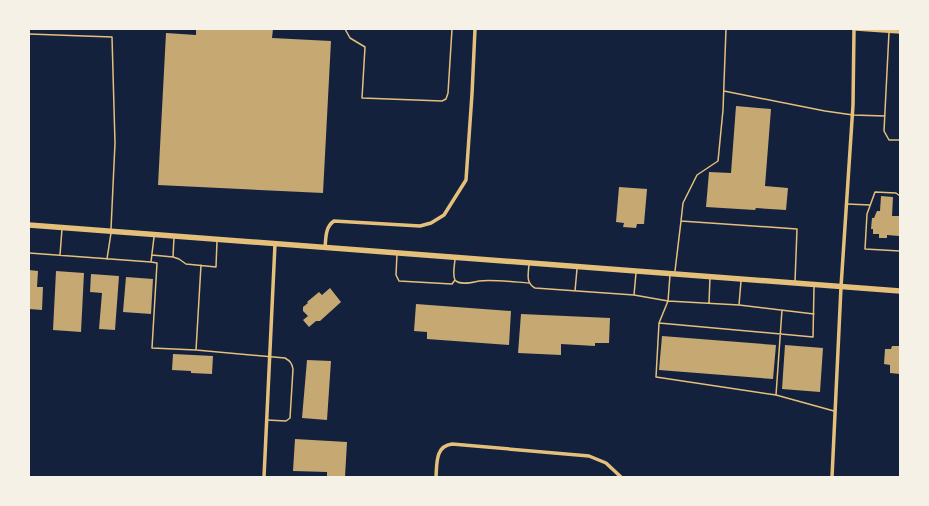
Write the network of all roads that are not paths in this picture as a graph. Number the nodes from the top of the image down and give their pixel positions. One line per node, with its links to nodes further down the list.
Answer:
1 (345, 29): 2 (lane)
2 (452, 29)
3 (475, 29): 24 (street)
4 (726, 29): 9 (lane)
5 (855, 29): 6 (street); 10 (street)
6 (889, 32): 7 (street); 11 (lane)
7 (900, 32)
8 (29, 34): 19 (lane)
9 (724, 91): 10 (lane); 16 (lane)
10 (853, 115): 11 (lane); 14 (street)
11 (885, 116): 12 (lane)
12 (900, 140)
13 (900, 196): 15 (lane)
14 (847, 204): 15 (lane); 45 (street)
15 (870, 205): 25 (lane)
16 (681, 221): 38 (lane); 43 (lane)
17 (29, 225): 18 (main road)
18 (62, 228): 19 (main road); 28 (lane)
19 (111, 232): 20 (main road); 32 (lane)
20 (154, 235): 21 (main road); 29 (lane)
21 (174, 236): 22 (main road); 30 (lane)
22 (218, 240): 23 (main road); 35 (lane)
23 (275, 244): 24 (main road); 57 (street)
24 (325, 248): 27 (main road)
25 (900, 251)
26 (29, 253): 28 (lane)
27 (397, 254): 31 (main road); 40 (lane)
28 (60, 255): 32 (lane)
29 (152, 255): 30 (lane); 33 (lane)
30 (173, 257): 35 (lane)
31 (455, 258): 34 (main road); 40 (lane)
32 (107, 259): 33 (lane)
33 (151, 262): 56 (lane)
34 (529, 264): 36 (main road); 42 (lane)
35 (202, 265): 56 (lane)
36 (577, 267): 37 (main road); 46 (lane)
37 (636, 272): 38 (main road); 48 (lane)
38 (673, 274): 39 (main road); 49 (lane)
39 (710, 277): 41 (main road); 50 (lane)
40 (456, 280): 42 (lane)
41 (741, 280): 43 (main road); 51 (lane)
42 (528, 283): 46 (lane)
43 (795, 284): 44 (main road)
44 (814, 285): 45 (main road); 53 (lane)
45 (841, 287): 47 (main road); 59 (street)
46 (575, 291): 48 (lane)
47 (900, 291)
48 (634, 295): 49 (lane)
49 (668, 301): 50 (lane); 54 (lane)
50 (709, 303): 51 (lane)
51 (738, 305): 52 (lane)
52 (782, 310): 53 (lane); 55 (lane)
53 (814, 314): 55 (lane)
54 (659, 323): 55 (lane); 58 (lane)
55 (781, 334): 58 (lane)
56 (196, 350): 57 (lane)
57 (270, 357): 60 (street); 60 (lane)
58 (776, 395): 59 (lane)
59 (836, 412): 64 (street)
60 (266, 420): 61 (street)
61 (264, 477)
62 (436, 477): 63 (street)
63 (621, 477)
64 (832, 477)

